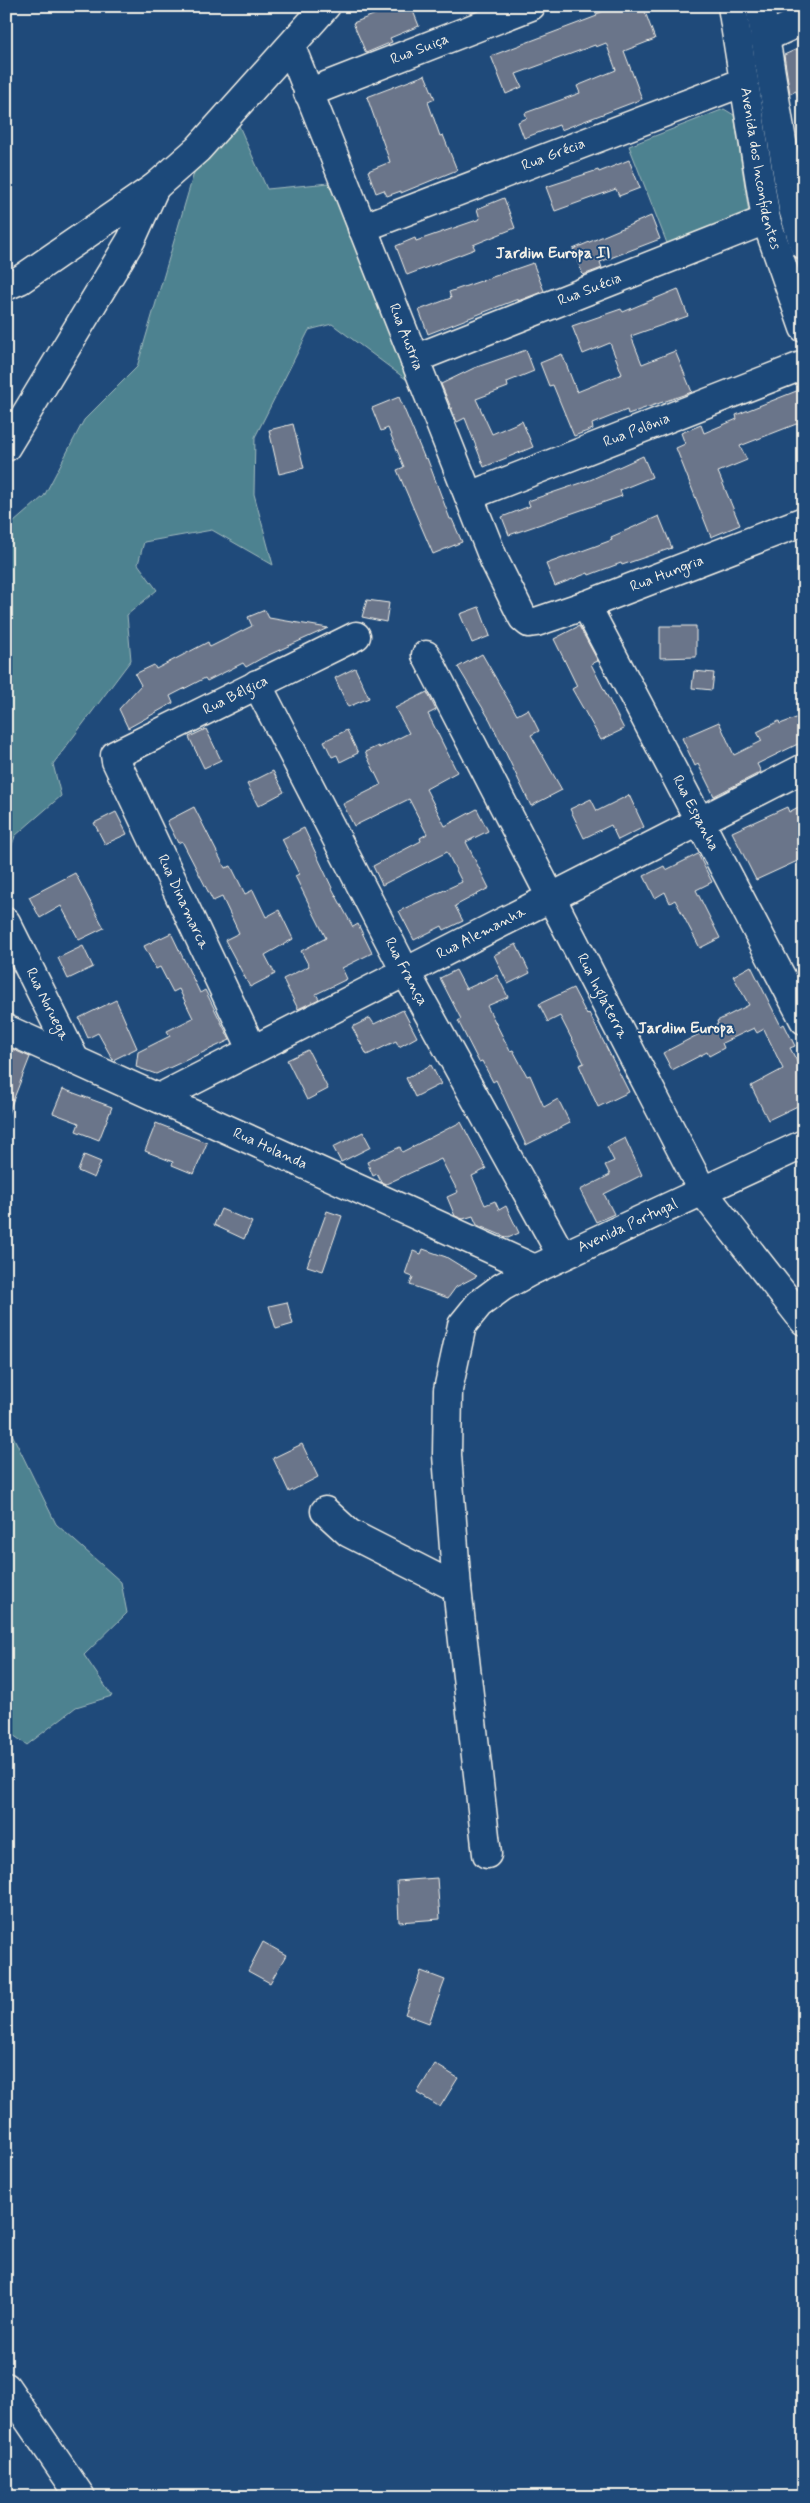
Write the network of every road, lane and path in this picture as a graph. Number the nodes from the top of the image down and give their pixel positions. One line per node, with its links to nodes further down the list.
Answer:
1 (326, 6): 7 (street)
2 (532, 6): 9 (street, Rua Suiça)
3 (732, 6): 8 (street, Avenida dos Inconfidentes)
4 (760, 6): 6 (street, Avenida dos Inconfidentes)
5 (804, 20): 6 (street)
6 (764, 38): 11 (street, Avenida dos Inconfidentes)
7 (291, 48): 9 (street, Rua Austria); 10 (street)
8 (744, 82): 12 (street, Avenida dos Inconfidentes); 13 (street, Rua Grécia)
9 (308, 93): 13 (street, Rua Austria)
10 (155, 187): 15 (street); 19 (street)
11 (798, 206): 14 (street, Avenida dos Inconfidentes)
12 (766, 220): 16 (street, Avenida dos Inconfidentes); 17 (street, Rua Suécia)
13 (362, 228): 17 (street, Rua Austria)
14 (804, 245)
15 (6, 286)
16 (804, 328)
17 (414, 360): 20 (street, Rua Austria)
18 (804, 365): 20 (street, Rua Polônia)
19 (6, 447)
20 (469, 496): 23 (street, Rua Austria)
21 (804, 521): 22 (street, Rua Hungria)
22 (586, 605): 23 (street, Rua Hungria); 29 (street, Rua Espanha)
23 (529, 622)
24 (356, 636): 26 (street, Rua Bélgica)
25 (426, 655): 30 (street, Rua Inglaterra)
26 (257, 684): 27 (street, Rua Bélgica); 32 (street, Rua França)
27 (115, 755): 35 (street, Rua Dinamarca)
28 (804, 768): 29 (street, Rua Alemanha)
29 (700, 822): 30 (street, Rua Alemanha); 33 (street, Rua Espanha)
30 (551, 898): 32 (street, Rua Alemanha); 39 (street, Rua Inglaterra)
31 (6, 922): 36 (street, Rua Noruega)
32 (405, 971): 35 (street, Rua Alemanha); 40 (street, Rua França)
33 (804, 1020)
34 (6, 1029): 36 (street, Rua Holanda)
35 (252, 1049): 37 (street, Rua Alemanha)
36 (75, 1060): 37 (street, Rua Holanda)
37 (159, 1098): 41 (street, Rua Holanda)
38 (804, 1144): 39 (street, Avenida Portugal)
39 (703, 1192): 40 (street, Avenida Portugal); 42 (street, Rua Inglaterra)
40 (562, 1256): 41 (street, Avenida Portugal)
41 (535, 1269): 44 (street, Avenida Portugal)
42 (804, 1321)
43 (325, 1511): 44 (street)
44 (457, 1588): 45 (street)
45 (487, 1854)
46 (6, 2388): 47 (street)
47 (81, 2497)

